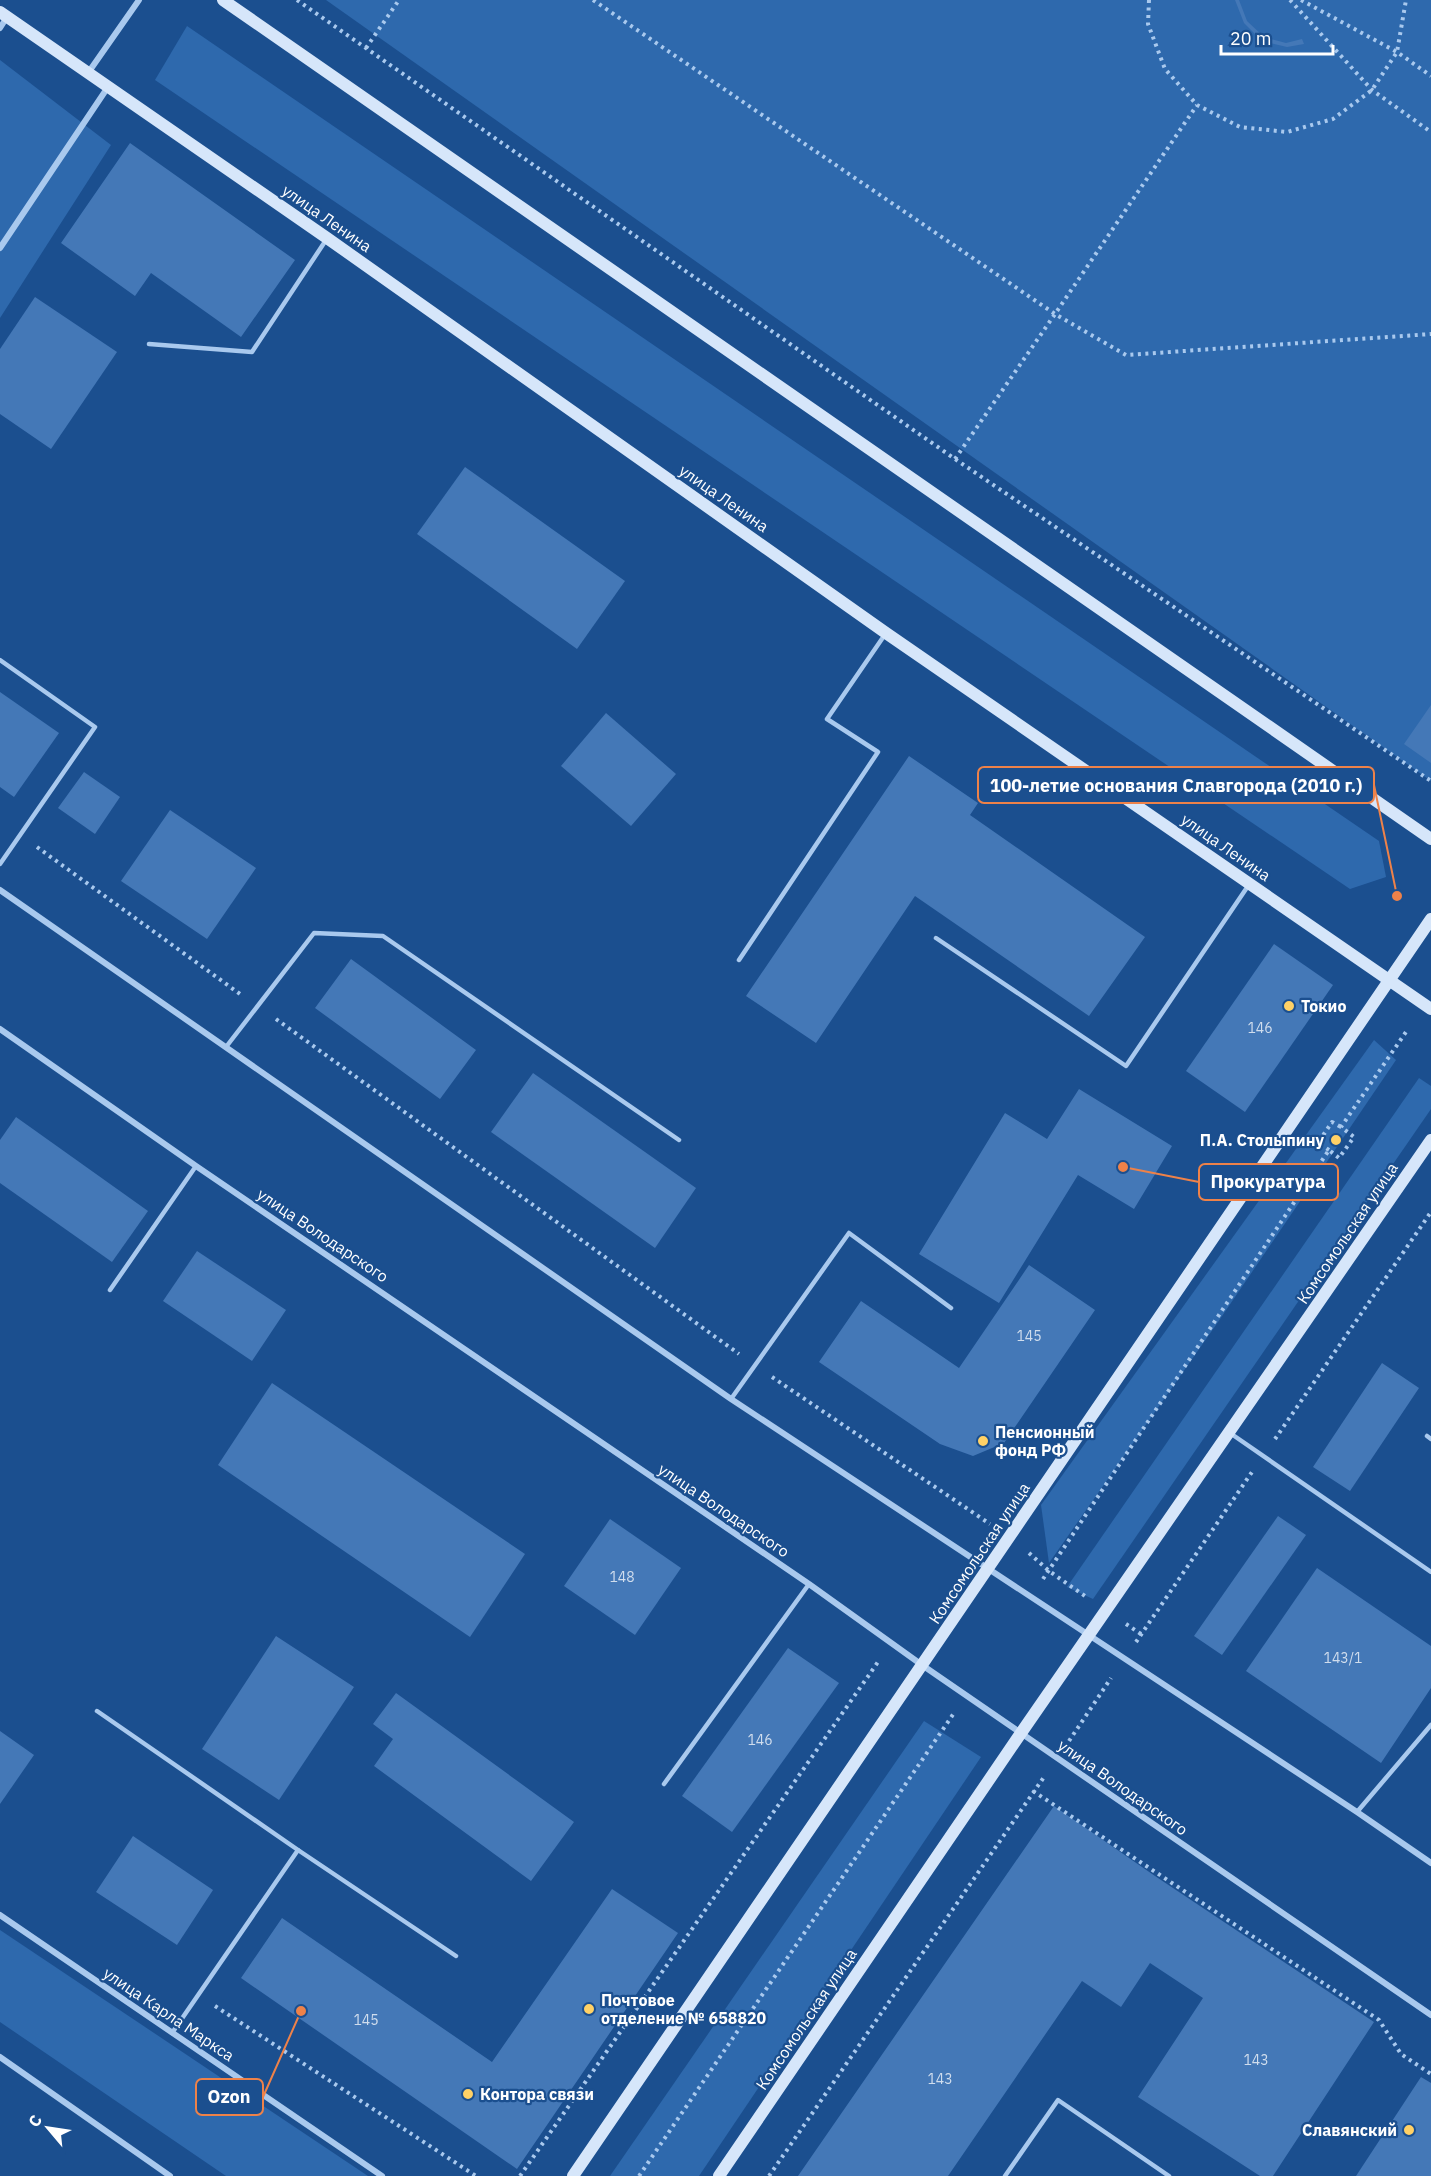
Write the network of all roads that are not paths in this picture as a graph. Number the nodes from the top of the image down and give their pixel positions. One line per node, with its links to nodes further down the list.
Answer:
1 (139, 0): 5 (street)
2 (223, 0): 12 (street)
3 (4, 15): 4 (street); 5 (street, улица Ленина)
4 (0, 28)
5 (87, 73): 6 (street, улица Ленина)
6 (108, 87): 7 (street, улица Ленина); 8 (street)
7 (327, 238): 9 (lane); 10 (street, улица Ленина)
8 (0, 248)
9 (149, 344)
10 (886, 633): 14 (street, улица Ленина); 18 (lane)
11 (0, 660): 13 (lane)
12 (1431, 839)
13 (0, 864)
14 (1250, 883): 17 (lane); 19 (street, улица Ленина)
15 (0, 890): 22 (street)
16 (1431, 919): 19 (street, Комсомольская улица)
17 (936, 938)
18 (739, 960)
19 (1390, 980): 20 (street, улица Ленина); 30 (street, Комсомольская улица)
20 (1431, 1009)
21 (0, 1029): 25 (street, улица Володарского)
22 (226, 1047): 23 (lane); 28 (street)
23 (680, 1140)
24 (1431, 1140): 29 (street, Комсомольская улица)
25 (196, 1166): 26 (lane); 32 (street, улица Володарского)
26 (110, 1290)
27 (951, 1308): 28 (lane)
28 (731, 1399): 30 (street)
29 (1230, 1433): 31 (lane); 33 (street, Комсомольская улица)
30 (989, 1569): 33 (street); 34 (street, Комсомольская улица)
31 (1431, 1572)
32 (808, 1584): 34 (street, улица Володарского); 38 (lane)
33 (1089, 1636): 37 (street, Комсомольская улица); 39 (street)
34 (922, 1665): 37 (street, улица Володарского); 49 (street, Комсомольская улица)
35 (97, 1711): 40 (lane)
36 (1431, 1725): 39 (lane)
37 (1021, 1733): 44 (street, улица Володарского); 50 (street, Комсомольская улица)
38 (664, 1784)
39 (1357, 1812): 41 (street)
40 (298, 1850): 43 (lane); 45 (lane)
41 (1431, 1863)
42 (0, 1915): 45 (street, улица Карла Маркса)
43 (456, 1956)
44 (1431, 2015)
45 (172, 2033): 48 (street, улица Карла Маркса)
46 (0, 2057): 47 (street)
47 (170, 2176)
48 (382, 2176)
49 (573, 2176)
50 (719, 2176)
51 (1005, 2176): 52 (lane)
52 (1169, 2176)

